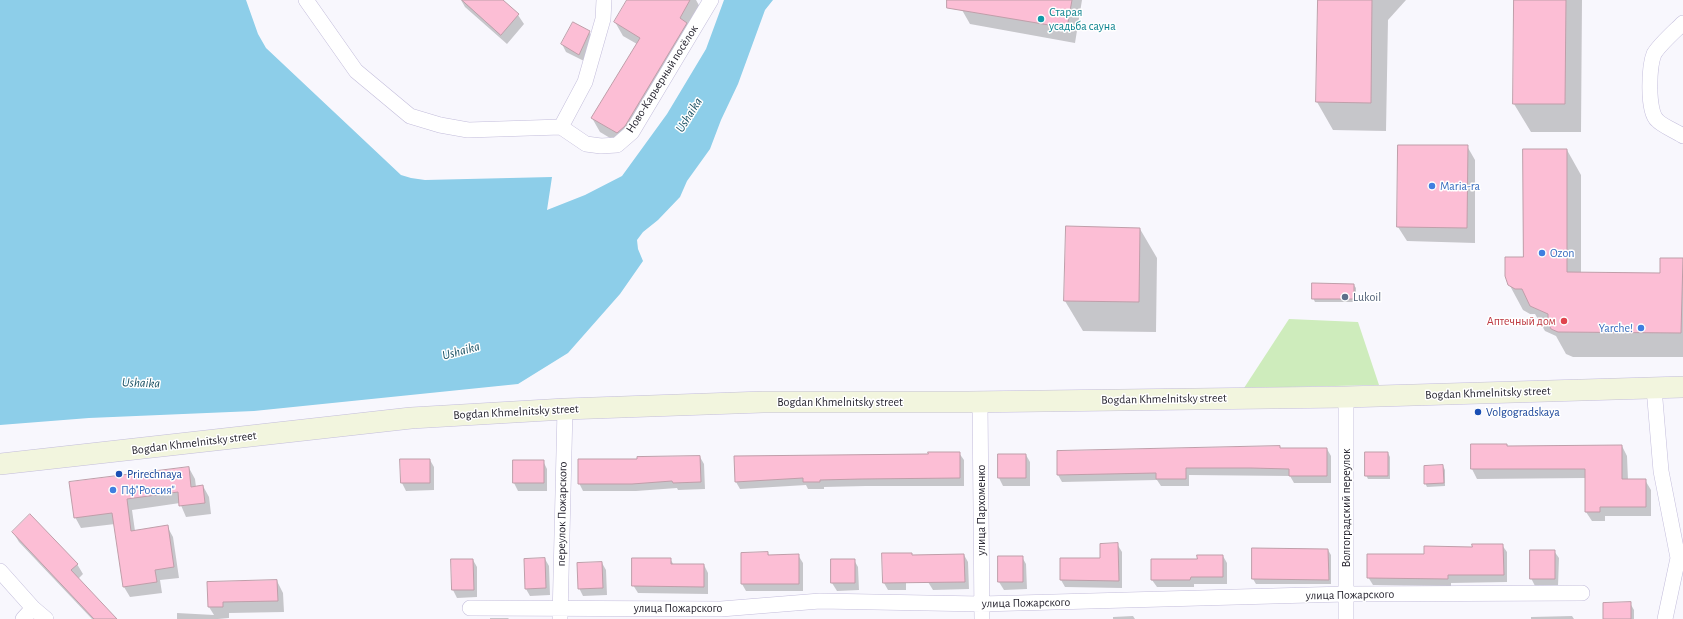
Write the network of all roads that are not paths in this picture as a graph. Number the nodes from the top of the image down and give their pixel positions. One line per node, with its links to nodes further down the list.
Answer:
1 (306, 0): 5 (street)
2 (604, 0): 5 (street)
3 (711, 0): 5 (street, Ново-Карьерный посёлок)
4 (1683, 23): 6 (street)
5 (561, 127)
6 (1683, 136)
7 (1683, 387): 8 (street, Bogdan Khmelnitsky street)
8 (1654, 388): 9 (street, Bogdan Khmelnitsky street); 22 (street)
9 (1346, 397): 10 (street, Bogdan Khmelnitsky street); 15 (street, Волгоградский переулок)
10 (980, 402): 11 (street, Bogdan Khmelnitsky street); 17 (street, улица Пархоменко)
11 (565, 409): 12 (street, Bogdan Khmelnitsky street); 19 (street, переулок Пожарского)
12 (0, 464)
13 (0, 571): 18 (street)
14 (1582, 593): 15 (street, улица Пожарского)
15 (1346, 594): 17 (street, улица Пожарского); 21 (street, Волгоградский переулок)
16 (470, 608): 19 (street, улица Пожарского)
17 (981, 612): 19 (street, улица Пожарского)
18 (28, 614): 20 (street)
19 (560, 614)
20 (46, 619)
21 (1346, 619)
22 (1665, 619)

